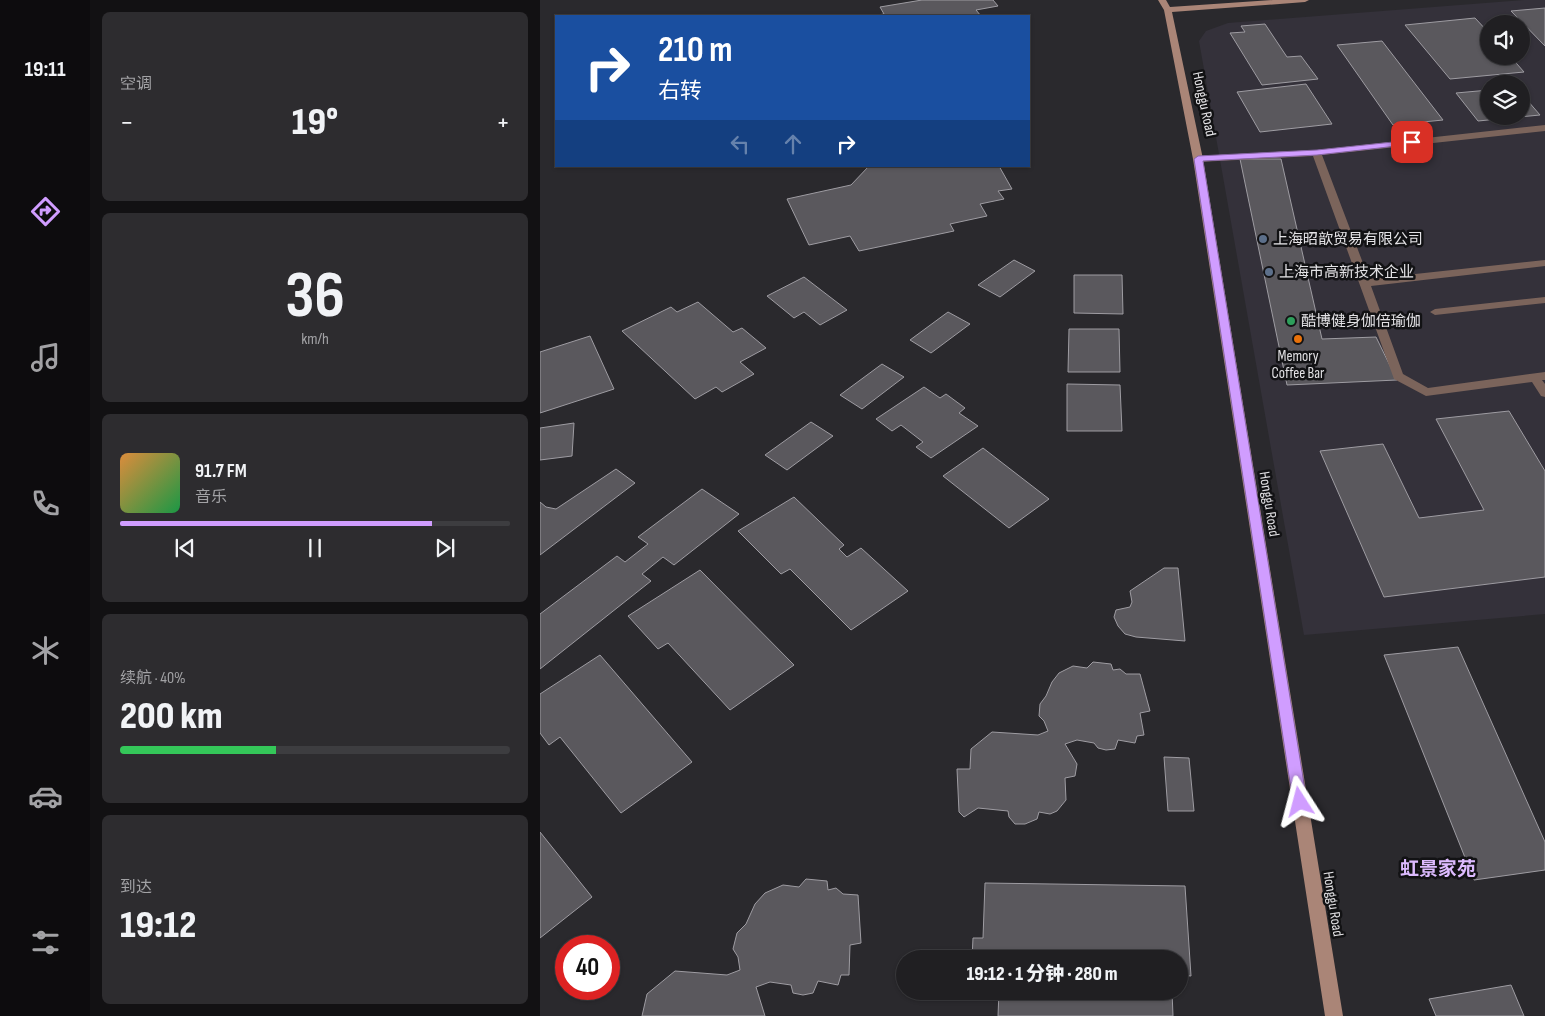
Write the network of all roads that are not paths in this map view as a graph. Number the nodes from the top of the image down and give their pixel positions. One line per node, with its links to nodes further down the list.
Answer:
1 (1305, 0): 2 (street)
2 (1165, 5): 5 (street, Honggu Road)
3 (1545, 128): 4 (lane)
4 (1317, 152): 5 (lane); 7 (lane)
5 (1198, 159): 12 (street, Honggu Road)
6 (1545, 263): 7 (lane)
7 (1365, 283): 10 (lane)
8 (1545, 300): 9 (lane)
9 (1435, 312)
10 (1540, 377): 11 (lane)
11 (1545, 393)
12 (1334, 1016)

